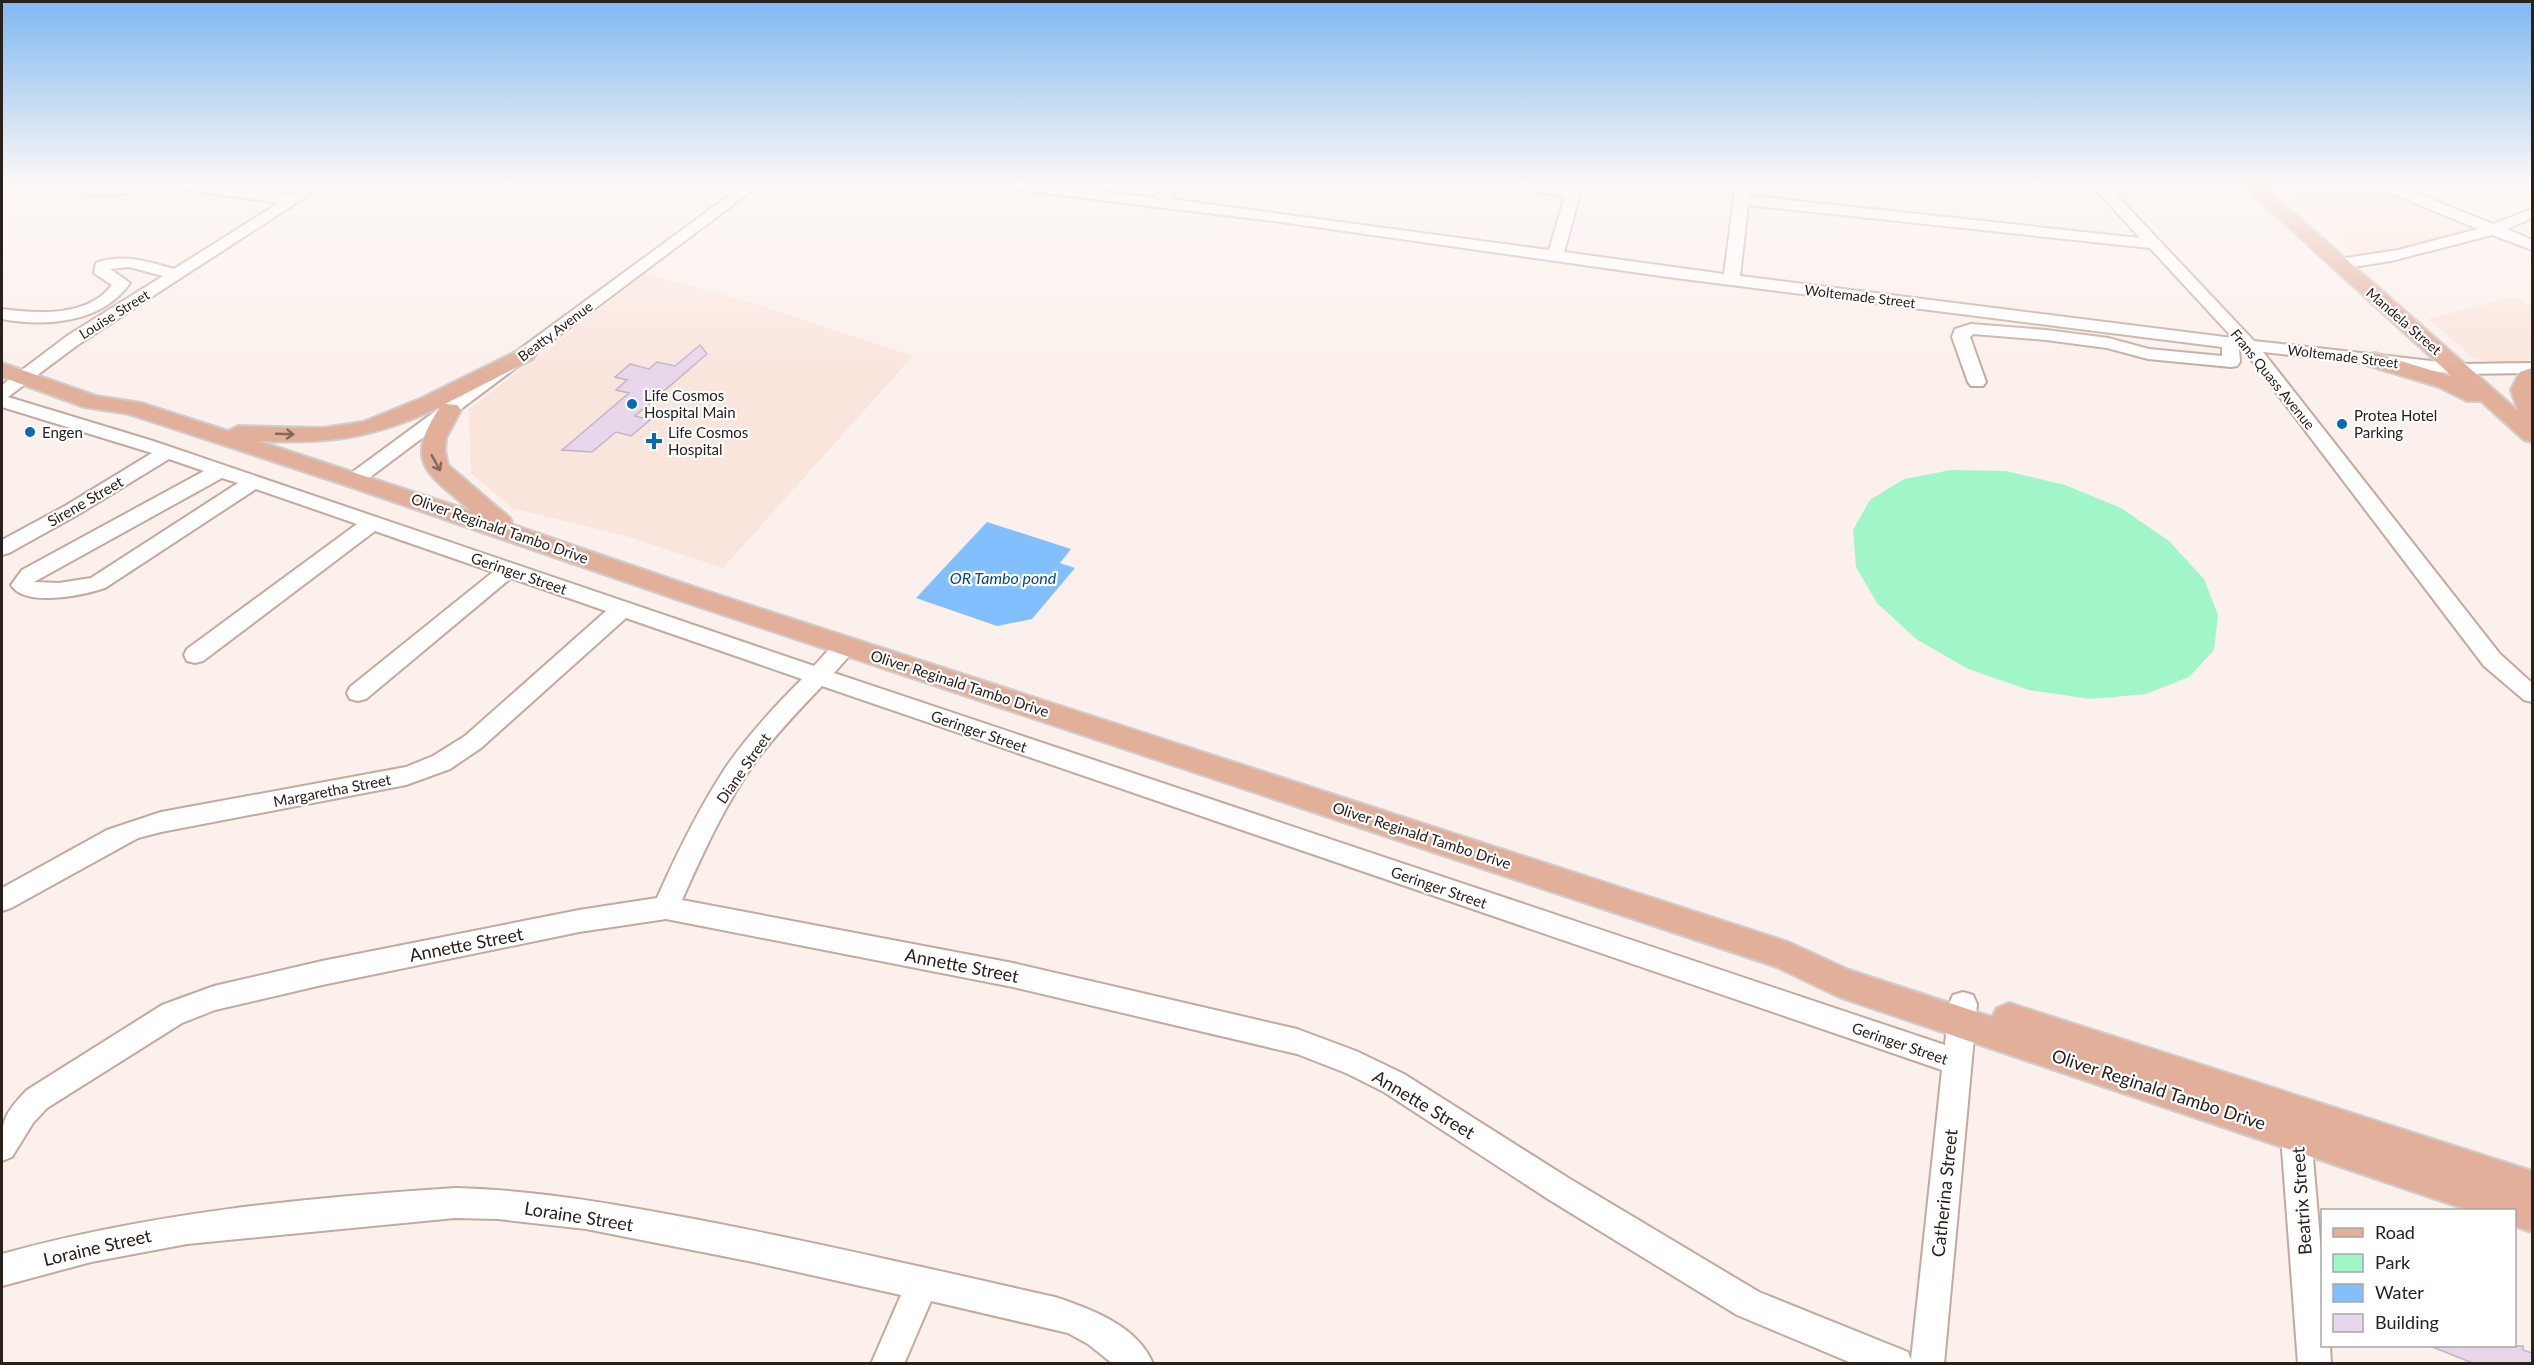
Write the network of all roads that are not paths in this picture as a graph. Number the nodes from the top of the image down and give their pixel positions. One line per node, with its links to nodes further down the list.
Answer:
1 (220, 247): 12 (street, Louise Street)
2 (669, 247): 16 (street, Beatty Avenue)
3 (1490, 247): 10 (street, Woltemade Street)
4 (1558, 247): 10 (street)
5 (1736, 247): 13 (street)
6 (2155, 247): 15 (street, Frans Quass Avenue)
7 (2327, 247): 11 (main road, Mandela Street)
8 (2330, 247): 11 (main road, Mandela Street)
9 (2435, 247): 11 (street)
10 (1555, 256): 13 (street, Woltemade Street)
11 (2347, 263): 20 (main road, Mandela Street)
12 (177, 274): 14 (street); 21 (street, Louise Street)
13 (1732, 279): 15 (street, Woltemade Street)
14 (2, 314)
15 (2240, 344): 18 (street, Woltemade Street); 23 (street); 42 (street, Frans Quass Avenue)
16 (525, 354): 26 (street, Beatty Avenue); 28 (main road, one-way to 16)
17 (2, 356): 21 (main road, Oliver Reginald Tambo Drive)
18 (2375, 360): 20 (street, Woltemade Street); 27 (main road)
19 (2532, 368): 20 (street, Woltemade Street)
20 (2467, 369): 27 (main road, Mandela Street)
21 (20, 372): 24 (street, Louise Street); 28 (main road, Oliver Reginald Tambo Drive)
22 (2532, 375): 27 (main road)
23 (1977, 382)
24 (2, 393)
25 (2, 401): 29 (street, Geringer Street)
26 (449, 410): 31 (street, Beatty Avenue); 34 (main road, one-way to 34)
27 (2529, 423)
28 (206, 432): 31 (main road, Oliver Reginald Tambo Drive)
29 (166, 453): 30 (street, Geringer Street); 35 (street, Sirene Street)
30 (219, 471): 32 (street, Geringer Street); 32 (street)
31 (354, 480): 34 (main road, Oliver Reginald Tambo Drive)
32 (252, 483): 33 (street, Geringer Street)
33 (372, 523): 36 (street, Geringer Street); 39 (street)
34 (509, 531): 38 (main road, Oliver Reginald Tambo Drive)
35 (2, 548)
36 (508, 570): 37 (street, Geringer Street); 41 (street)
37 (622, 609): 40 (street, Geringer Street); 43 (street, Margaretha Street)
38 (847, 646): 40 (street, Diane Street); 45 (main road, Oliver Reginald Tambo Drive)
39 (195, 655)
40 (819, 676): 44 (street, Diane Street); 46 (street, Geringer Street)
41 (358, 693)
42 (2532, 694)
43 (2, 900)
44 (666, 908): 48 (street, Annette Street); 55 (street, Annette Street)
45 (1962, 1013): 46 (street, Catherina Street); 47 (main road, Oliver Reginald Tambo Drive)
46 (1956, 1062): 56 (street, Catherina Street)
47 (2295, 1123): 49 (main road, Oliver Reginald Tambo Drive); 50 (main road, Oliver Reginald Tambo Drive); 57 (street, Beatrix Street)
48 (2, 1146)
49 (2532, 1190)
50 (2532, 1213)
51 (2, 1270): 52 (street, Loraine Street)
52 (922, 1285): 53 (street); 54 (street, Loraine Street)
53 (887, 1364)
54 (1137, 1364)
55 (1896, 1364)
56 (1927, 1364)
57 (2315, 1364)

